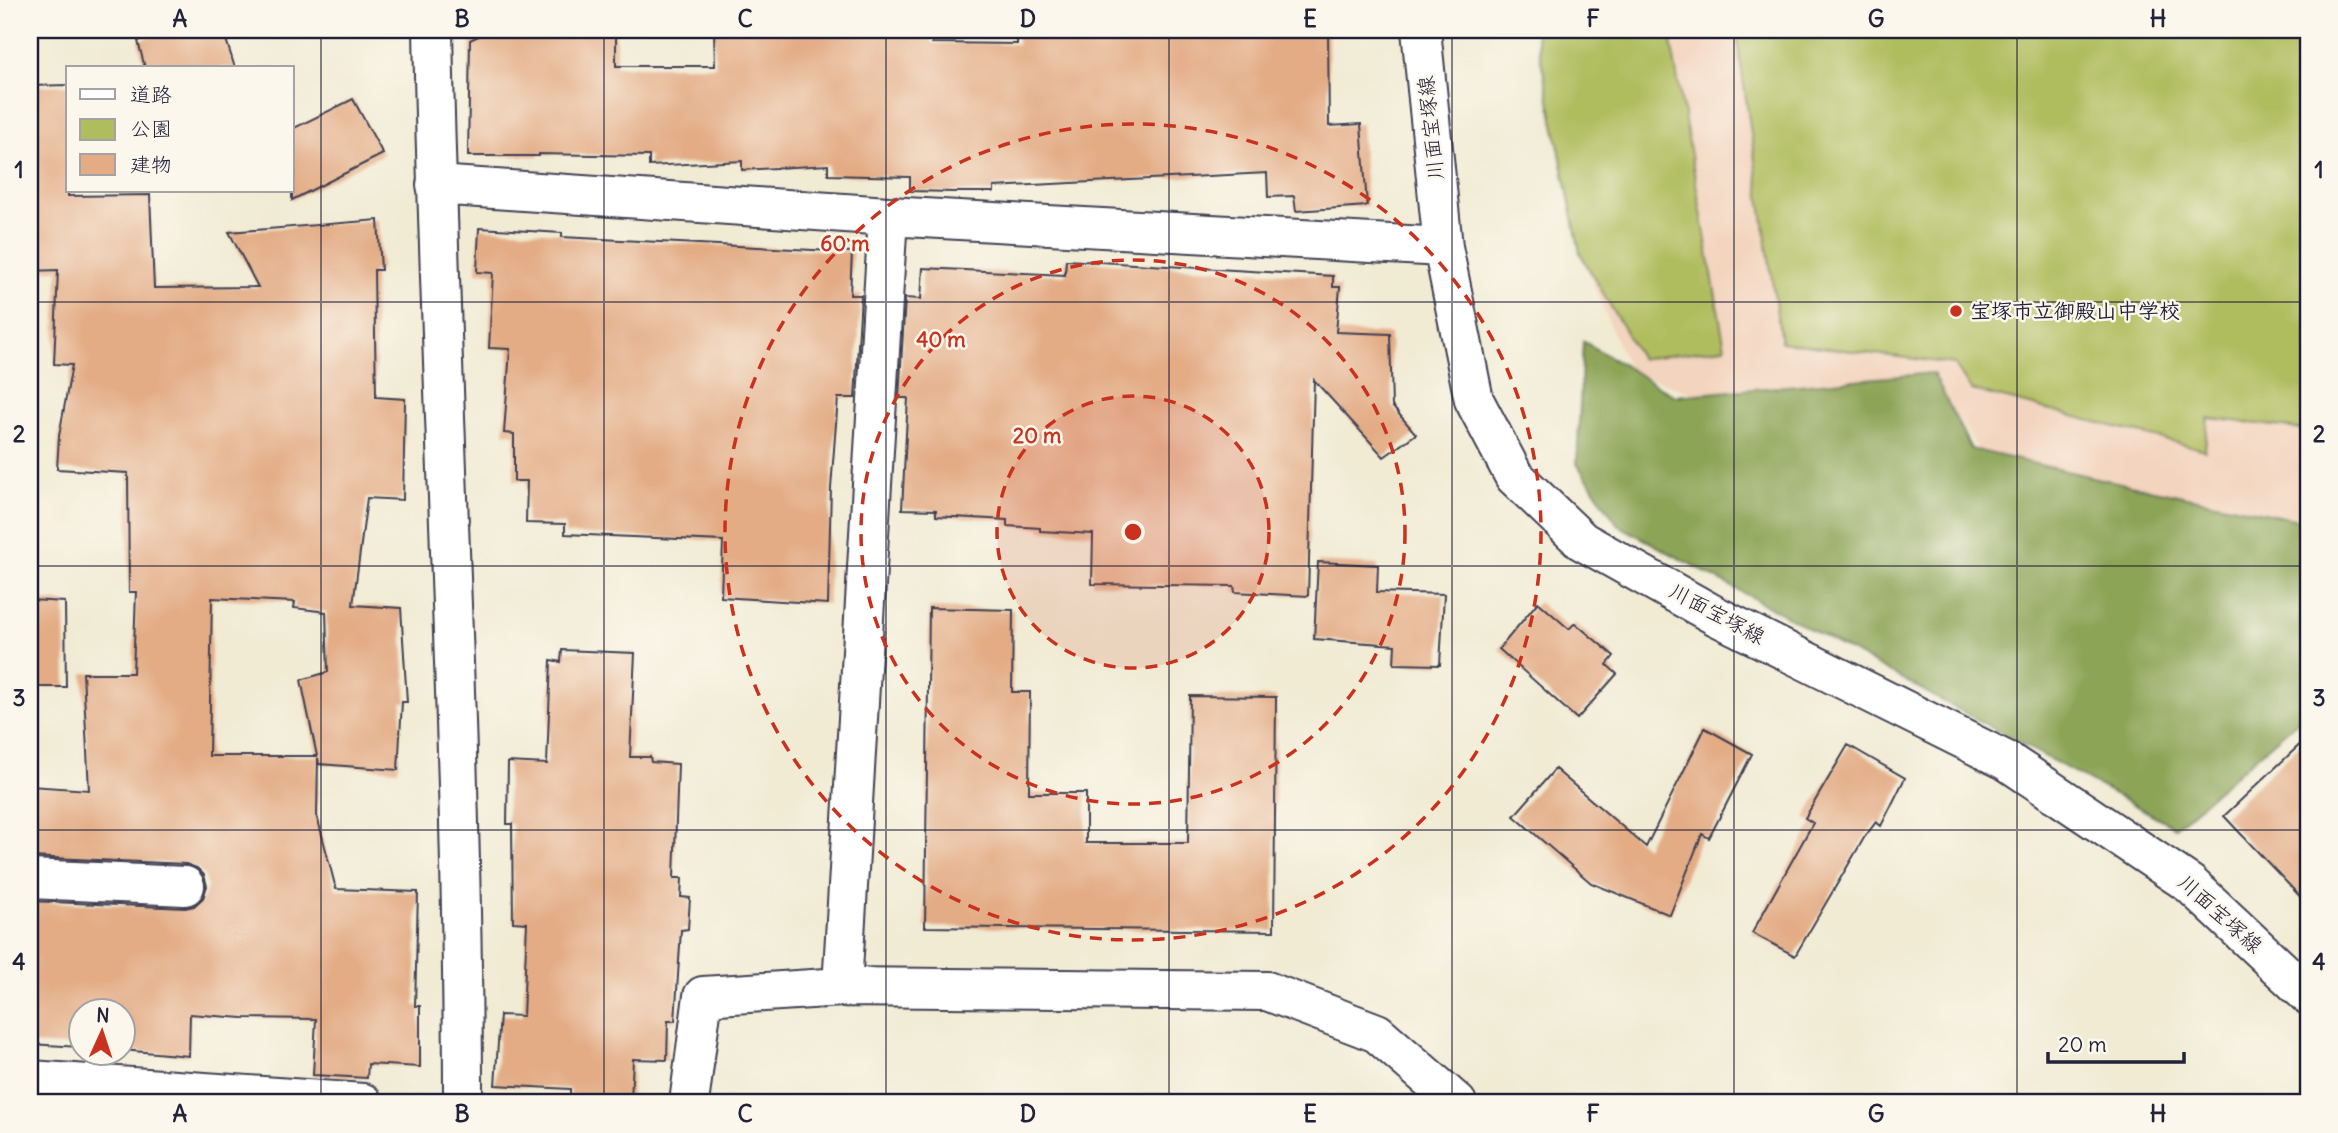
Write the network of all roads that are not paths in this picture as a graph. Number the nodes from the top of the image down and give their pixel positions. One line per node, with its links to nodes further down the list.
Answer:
1 (433, 30): 3 (street)
2 (1421, 30): 5 (street, 川面宝塚線)
3 (436, 185): 4 (street); 12 (street)
4 (888, 216): 5 (street); 8 (street)
5 (1443, 247): 9 (street, 川面宝塚線)
6 (30, 879): 7 (street)
7 (185, 886)
8 (842, 987): 13 (street); 14 (street)
9 (2308, 995)
10 (30, 1080): 11 (street)
11 (363, 1103)
12 (463, 1103)
13 (689, 1103)
14 (1457, 1103)

